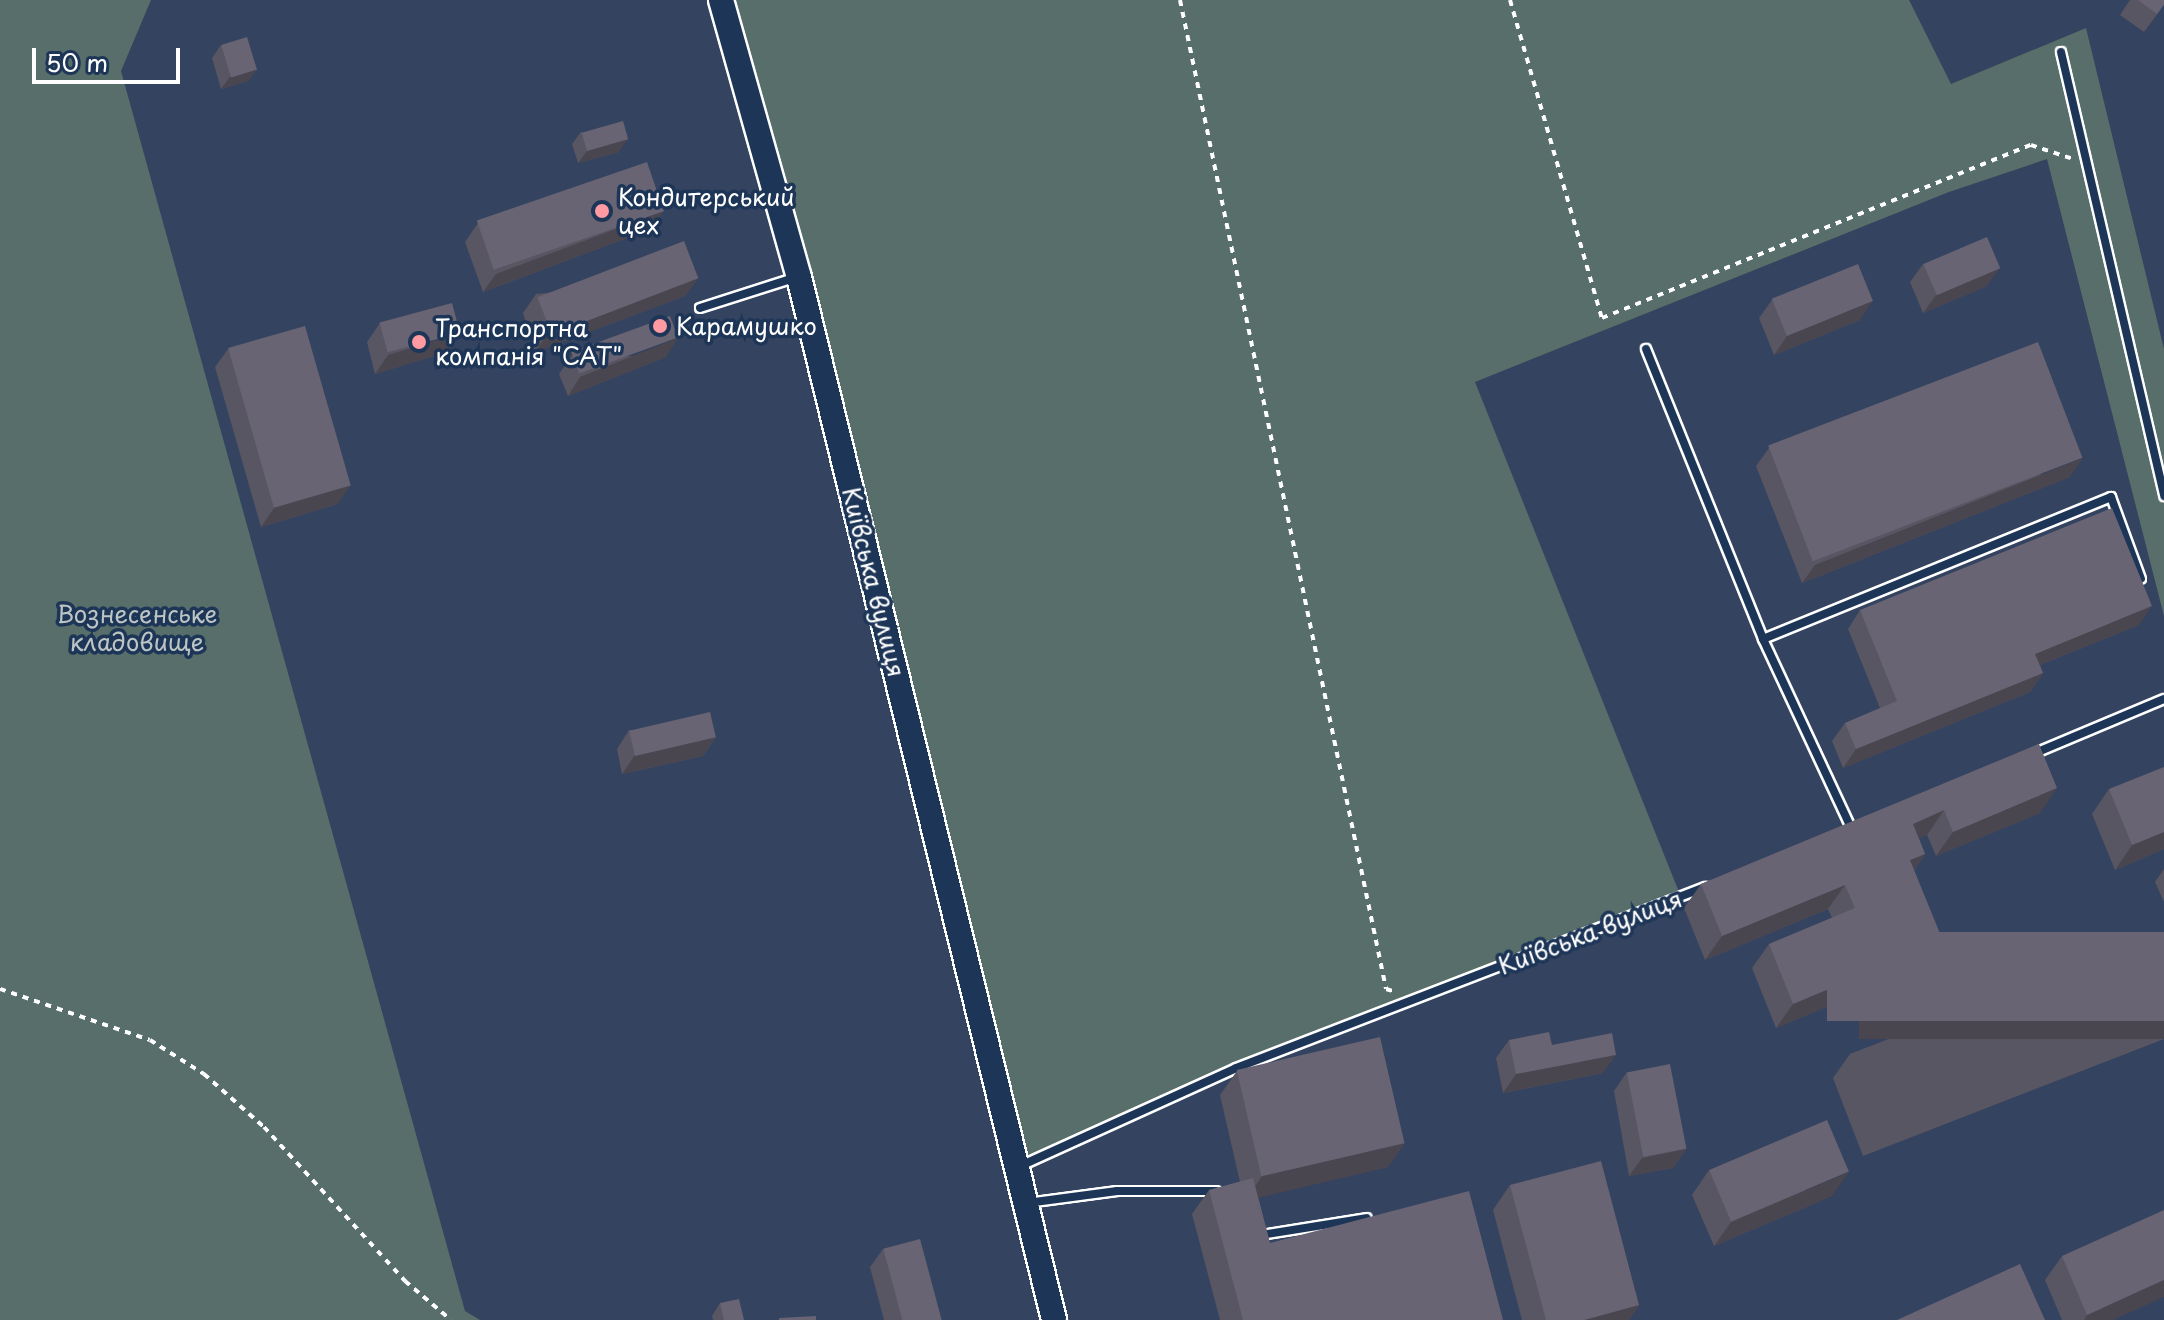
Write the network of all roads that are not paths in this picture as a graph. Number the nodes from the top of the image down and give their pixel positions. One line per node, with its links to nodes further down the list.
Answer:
1 (721, 0): 3 (main road, Київська вулиця)
2 (2061, 52): 6 (lane)
3 (799, 277): 4 (lane); 15 (main road, Київська вулиця)
4 (700, 308)
5 (1646, 349): 8 (lane)
6 (2164, 496)
7 (2147, 595): 8 (lane)
8 (1763, 639): 12 (lane)
9 (2164, 699): 10 (lane)
10 (2022, 759)
11 (1866, 824): 12 (lane)
12 (1852, 830): 13 (lane)
13 (1838, 836)
14 (1710, 886): 15 (lane, Київська вулиця)
15 (1017, 1167): 17 (main road, Київська вулиця)
16 (1230, 1189): 17 (lane)
17 (1026, 1203): 20 (main road, Київська вулиця)
18 (1386, 1215): 19 (lane)
19 (1254, 1226)
20 (1054, 1320)

